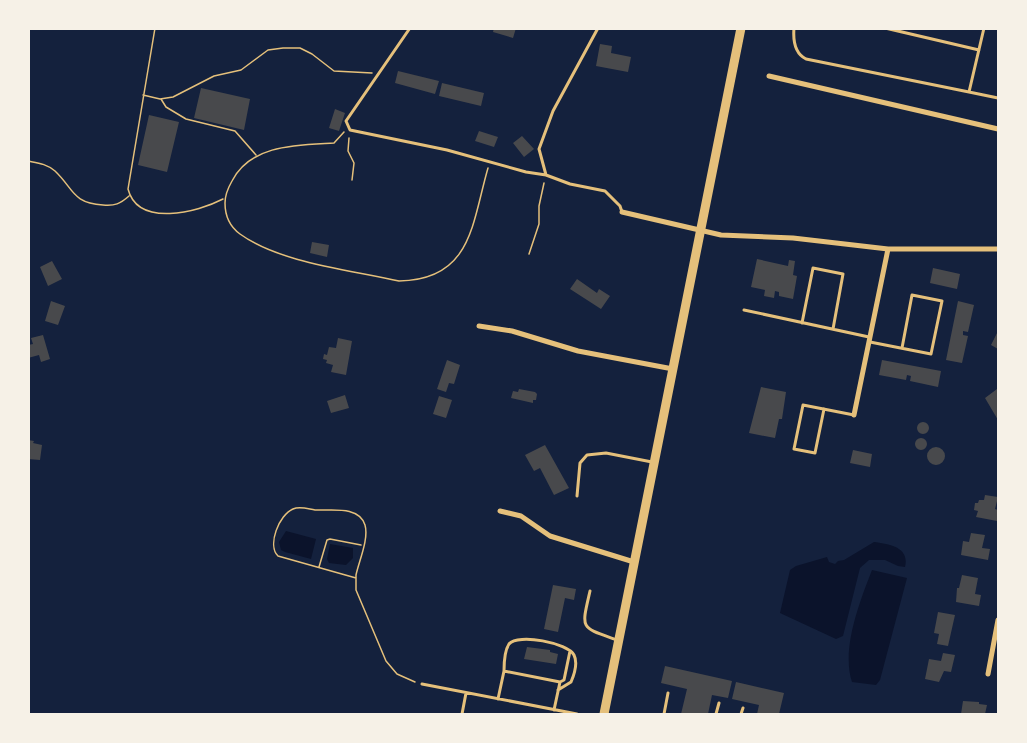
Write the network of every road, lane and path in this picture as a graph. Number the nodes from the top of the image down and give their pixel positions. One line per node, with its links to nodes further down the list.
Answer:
1 (155, 28): 12 (path)
2 (410, 28): 9 (lane)
3 (598, 28): 21 (lane)
4 (741, 28): 26 (main road)
5 (794, 28): 11 (lane)
6 (885, 28): 8 (lane)
7 (984, 28): 8 (lane)
8 (979, 50): 11 (lane)
9 (379, 73): 14 (path); 15 (lane)
10 (769, 76): 16 (street)
11 (969, 92): 13 (lane)
12 (143, 95): 14 (path); 23 (path)
13 (999, 98)
14 (160, 99): 18 (path)
15 (347, 126): 17 (lane); 18 (path)
16 (999, 129)
17 (351, 130): 20 (lane); 22 (path)
18 (256, 156): 24 (path)
19 (28, 161): 23 (path)
20 (490, 162): 21 (lane); 24 (path)
21 (546, 175): 25 (lane); 29 (path)
22 (352, 180)
23 (129, 196): 24 (path)
24 (225, 198)
25 (622, 212): 26 (street)
26 (701, 231): 27 (street); 36 (main road)
27 (888, 249): 28 (street); 34 (street)
28 (999, 249)
29 (529, 254)
30 (744, 310): 31 (lane)
31 (802, 322): 33 (lane); 33 (lane)
32 (479, 326): 36 (street)
33 (833, 329): 34 (lane)
34 (870, 340): 35 (lane); 38 (street)
35 (902, 348): 35 (lane)
36 (673, 369): 39 (main road)
37 (824, 410): 37 (lane); 38 (lane)
38 (854, 415)
39 (654, 462): 40 (lane); 43 (main road)
40 (577, 496)
41 (500, 511): 43 (street)
42 (363, 545): 44 (path); 44 (path); 45 (path)
43 (634, 562): 48 (main road)
44 (319, 568): 45 (path)
45 (356, 578): 53 (path)
46 (590, 591): 48 (lane)
47 (999, 620): 51 (street)
48 (619, 641): 63 (main road)
49 (570, 651): 50 (lane); 52 (lane); 54 (lane)
50 (504, 671): 52 (lane); 57 (lane)
51 (988, 674)
52 (560, 682): 54 (lane)
53 (422, 684): 55 (lane)
54 (558, 690): 60 (lane)
55 (466, 693): 57 (lane); 61 (lane)
56 (668, 693): 64 (lane)
57 (498, 699): 60 (lane)
58 (719, 703): 65 (lane)
59 (743, 708): 66 (lane)
60 (553, 711): 62 (lane)
61 (462, 714)
62 (577, 714)
63 (604, 714)
64 (664, 714)
65 (716, 714)
66 (741, 714)

